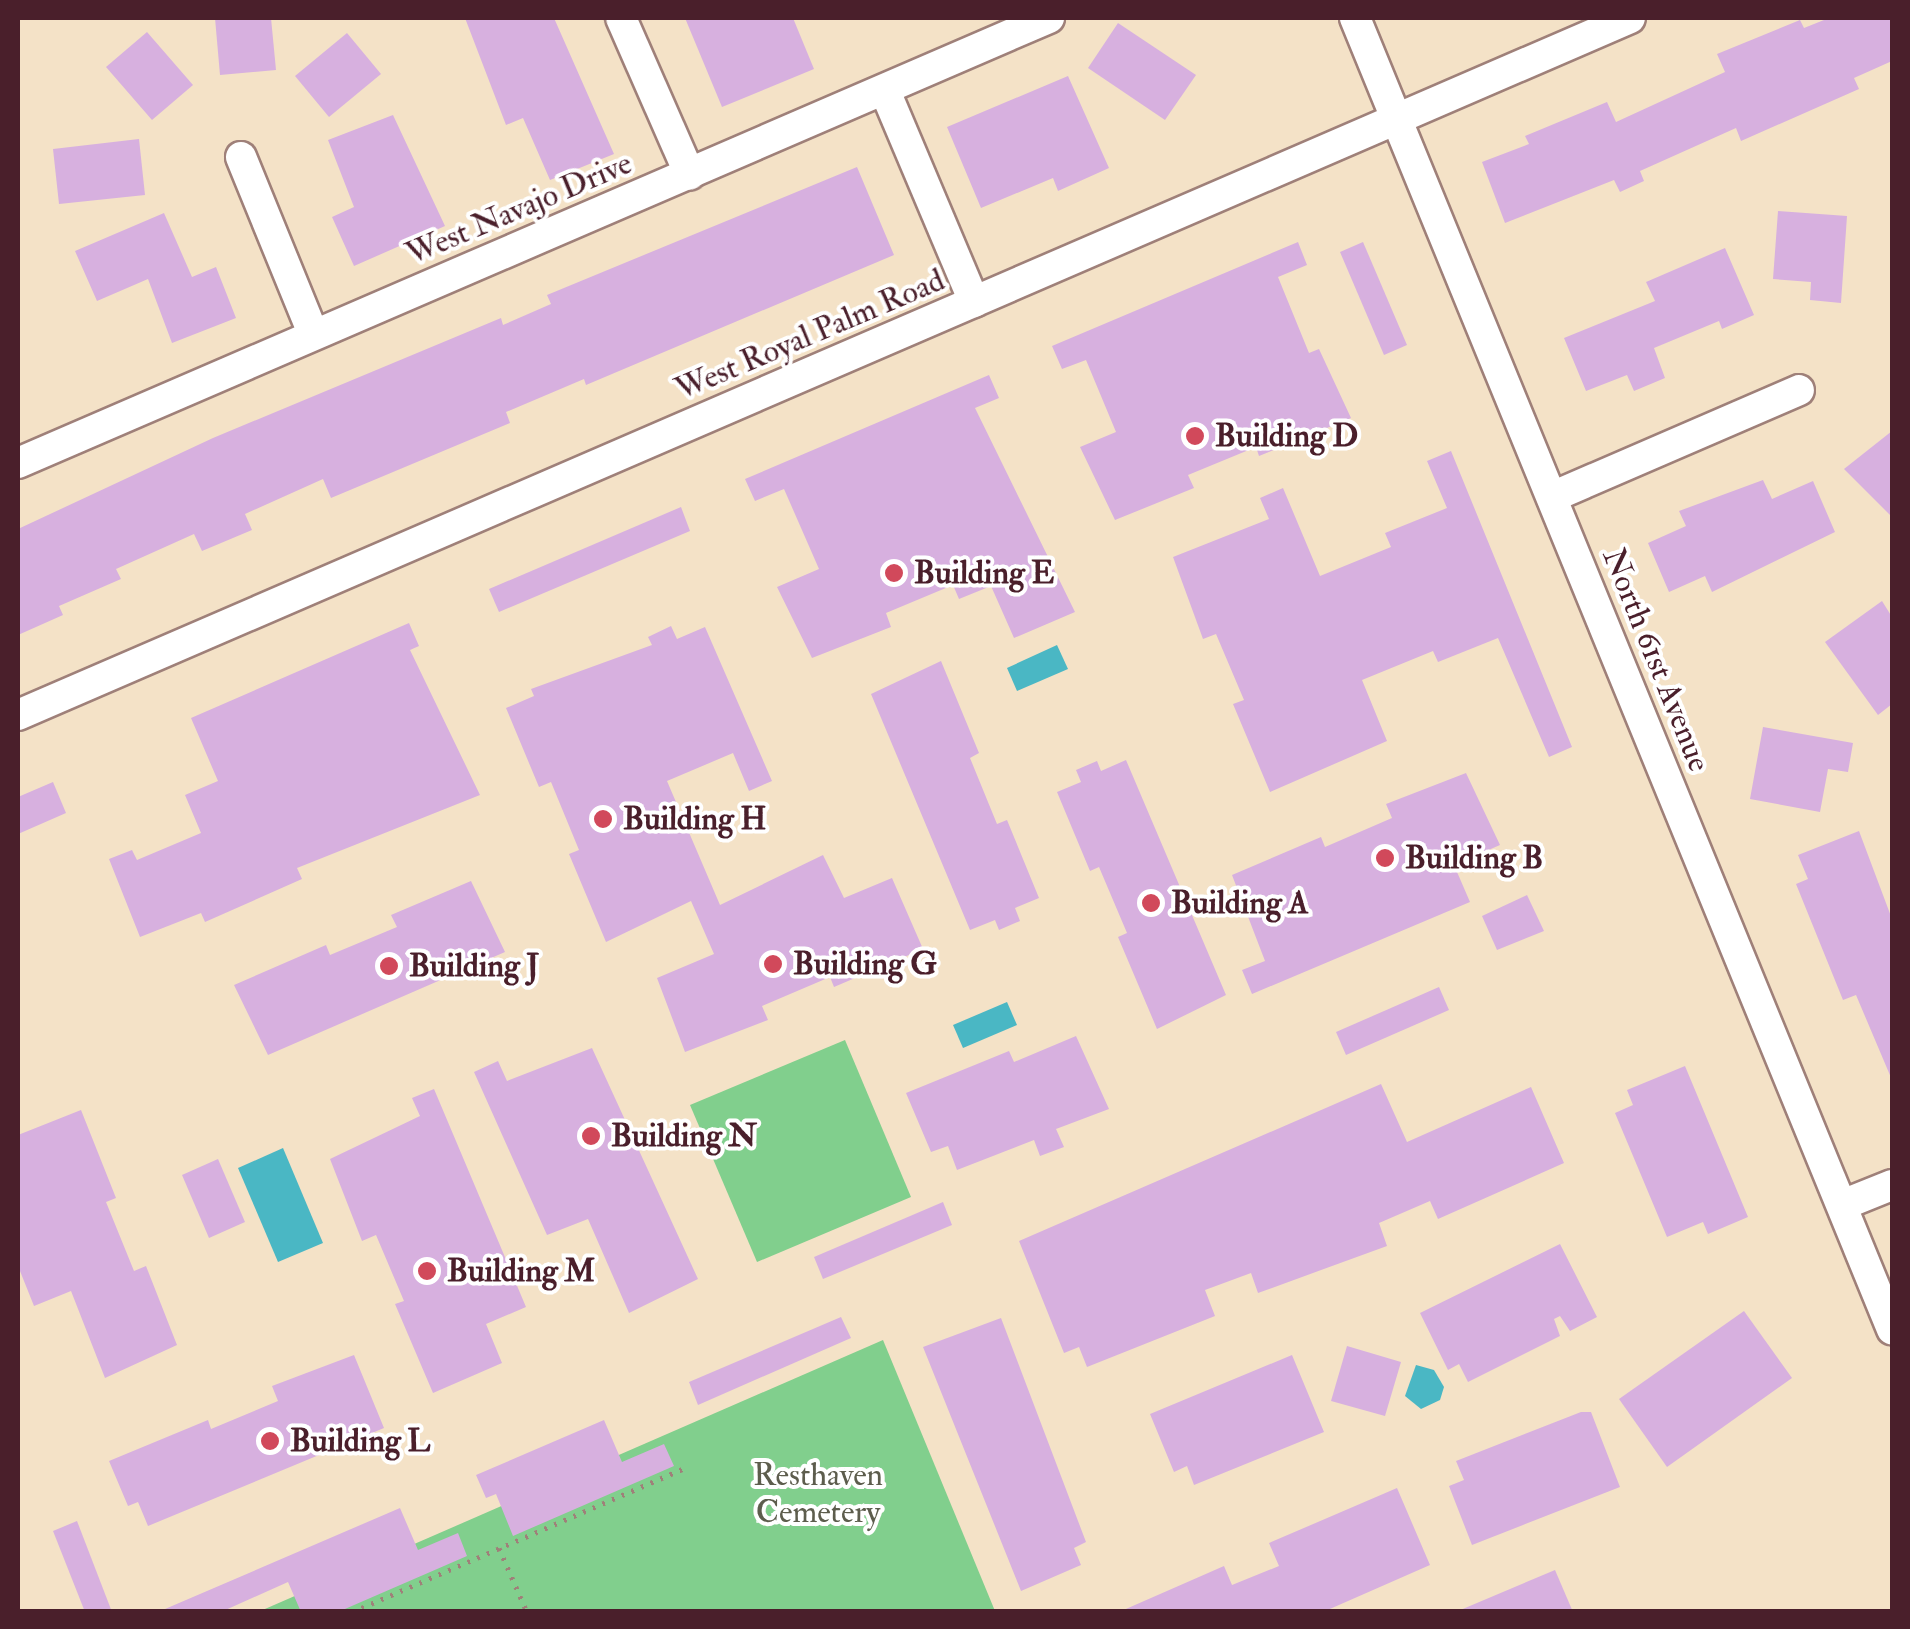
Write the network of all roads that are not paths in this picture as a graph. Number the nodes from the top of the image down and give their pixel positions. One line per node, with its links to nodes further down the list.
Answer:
1 (621, 18): 8 (street)
2 (1355, 18): 6 (street, North 61st Avenue)
3 (1630, 18): 6 (street, West Royal Palm Road)
4 (1050, 20): 5 (street, West Navajo Drive)
5 (885, 92): 8 (street, West Navajo Drive); 9 (street)
6 (1396, 118): 9 (street, West Royal Palm Road); 13 (street, North 61st Avenue)
7 (242, 157): 10 (street)
8 (690, 174): 10 (street, West Navajo Drive)
9 (974, 302): 14 (street, West Royal Palm Road)
10 (313, 333): 12 (street, West Navajo Drive)
11 (1799, 390): 13 (street)
12 (18, 463)
13 (1552, 497): 16 (street, North 61st Avenue)
14 (18, 715)
15 (1892, 1185): 16 (street)
16 (1842, 1206): 17 (street, North 61st Avenue)
17 (1892, 1328)

